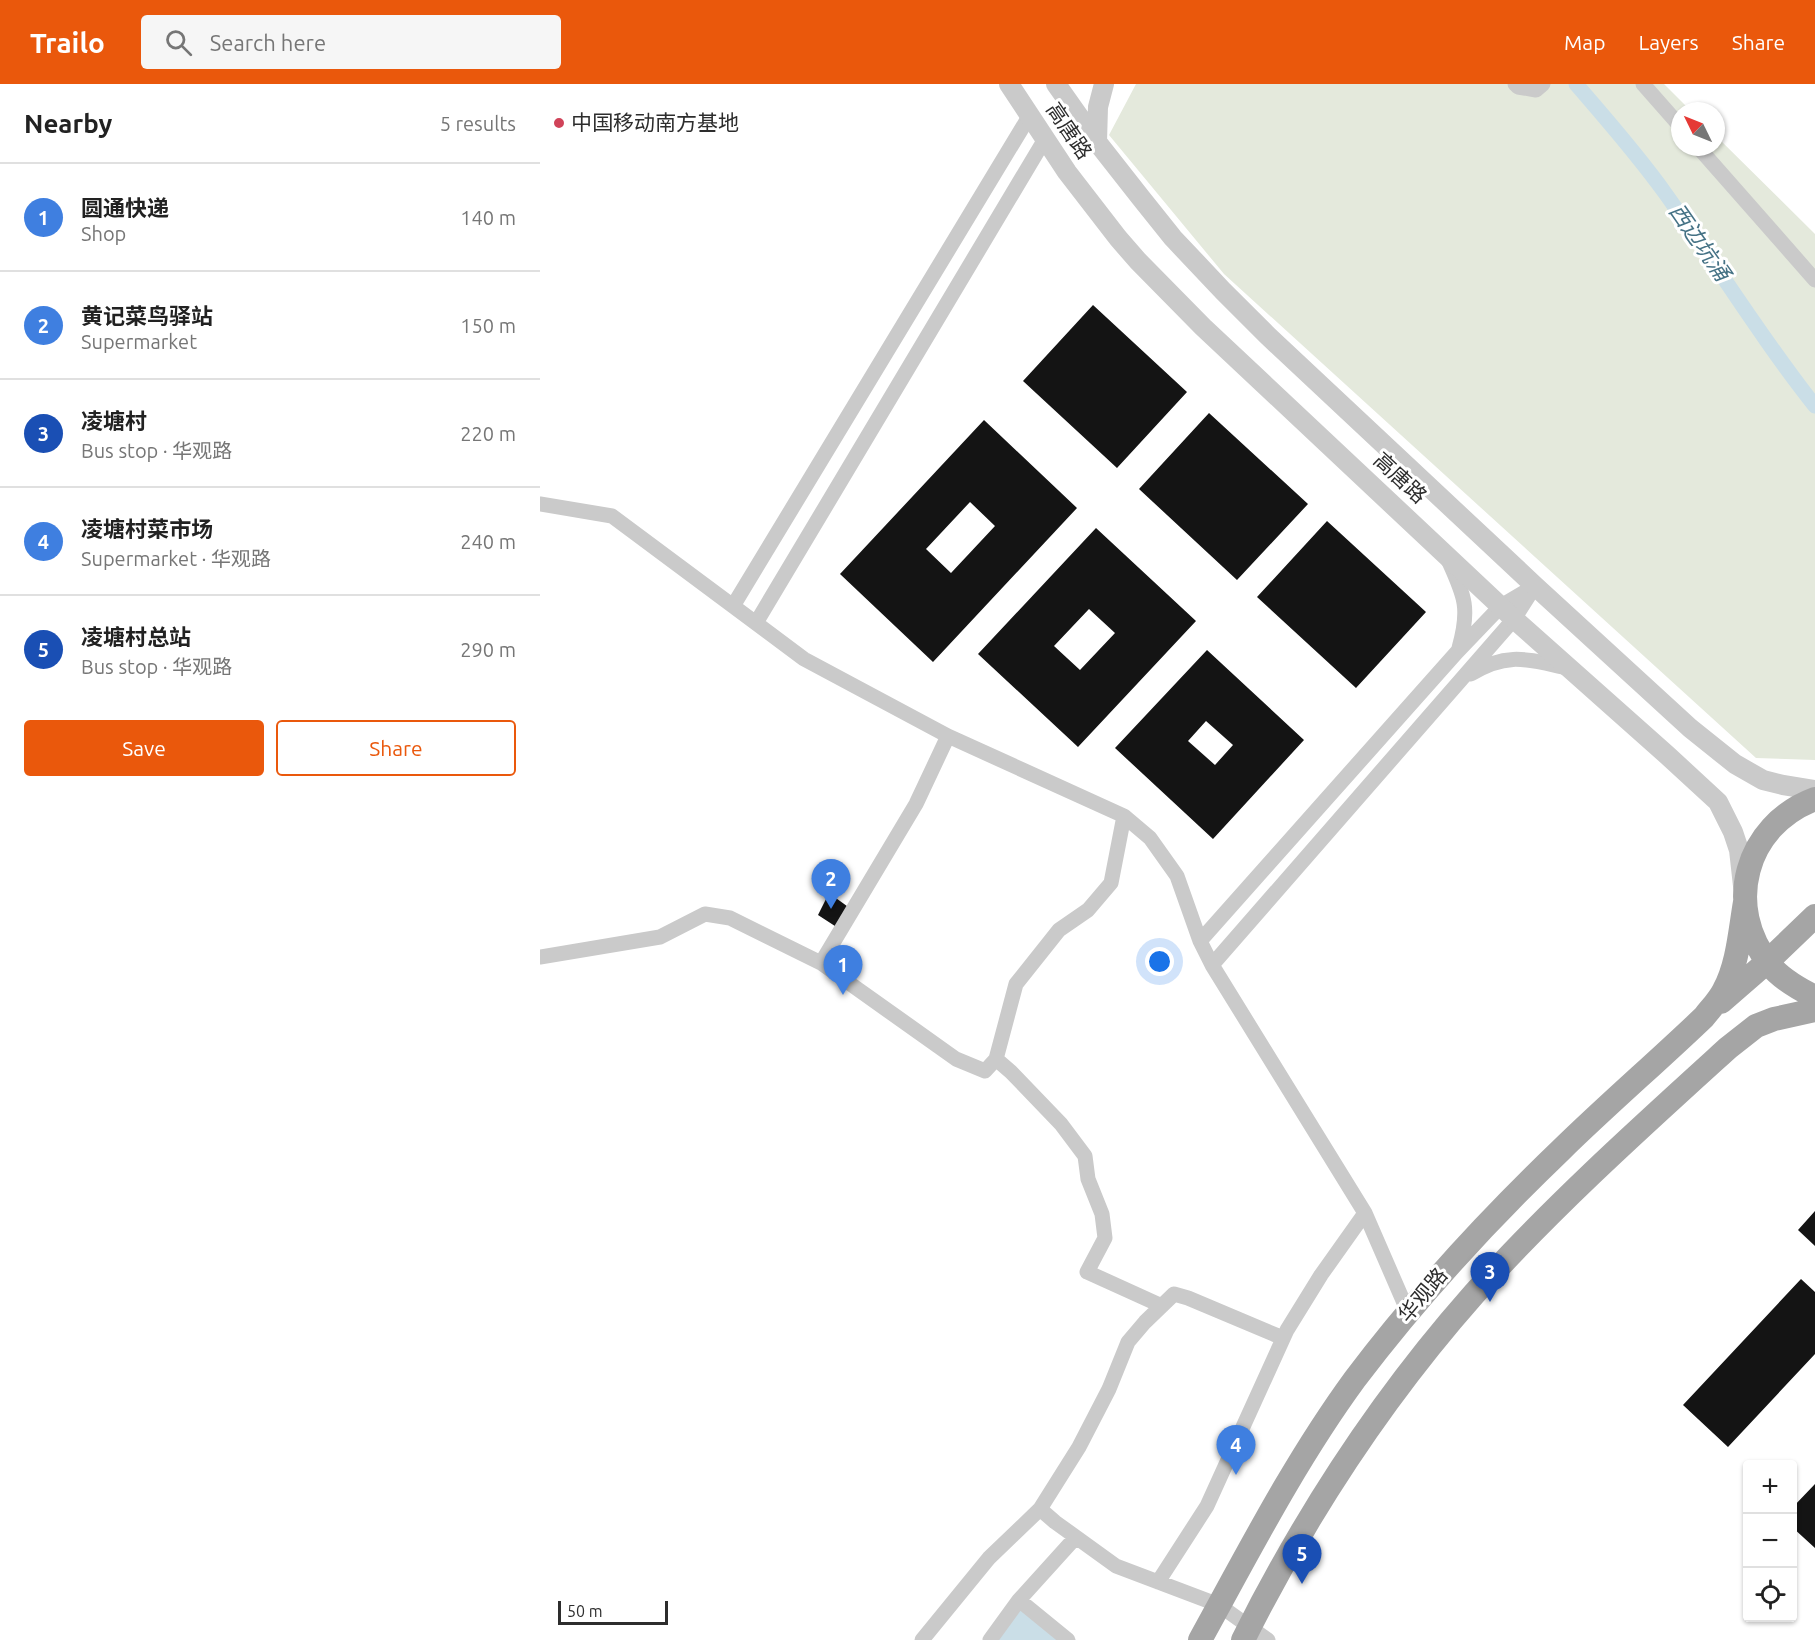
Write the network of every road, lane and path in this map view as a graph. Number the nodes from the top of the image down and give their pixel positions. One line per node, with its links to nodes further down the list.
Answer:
1 (1009, 84): 7 (street, 高唐路)
2 (1056, 84): 10 (street, 高唐路)
3 (1104, 84): 10 (street)
4 (1515, 84): 6 (street)
5 (1643, 84): 8 (street)
6 (1540, 86)
7 (1030, 115): 9 (street, 高唐路); 16 (street)
8 (1671, 116)
9 (1045, 139): 14 (street, 高唐路); 18 (street)
10 (1097, 142): 15 (street, 高唐路)
11 (1706, 156): 12 (street)
12 (1815, 280)
13 (540, 504): 16 (street)
14 (1445, 554): 17 (street, 高唐路); 19 (street)
15 (1535, 586): 17 (street); 23 (street, 高唐路)
16 (733, 606): 18 (street)
17 (1508, 612): 19 (street); 20 (street, 高唐路); 21 (street)
18 (756, 623): 22 (street)
19 (1457, 652): 28 (street)
20 (1569, 669): 21 (street); 26 (street, 高唐路)
21 (1461, 680): 32 (street)
22 (948, 736): 25 (street); 31 (street)
23 (1815, 790)
24 (1815, 799): 26 (main road, 华观路)
25 (1124, 816): 28 (street); 36 (street)
26 (1744, 902): 30 (main road); 35 (main road, 华观路)
27 (1815, 916): 30 (main road)
28 (1200, 941): 32 (street)
29 (540, 957): 31 (street)
30 (1767, 962): 33 (main road); 35 (main road)
31 (821, 963): 36 (street)
32 (1212, 965): 37 (street)
33 (1815, 997)
34 (1815, 1010): 46 (main road, 华观路)
35 (1704, 1017): 39 (main road, 华观路)
36 (996, 1059): 38 (street)
37 (1365, 1213): 39 (street); 40 (street)
38 (1162, 1306): 40 (street); 41 (street)
39 (1408, 1312): 45 (main road, 华观路)
40 (1283, 1338): 43 (street)
41 (1040, 1509): 42 (street); 47 (street)
42 (1076, 1537): 43 (street); 44 (street)
43 (1158, 1582): 45 (street)
44 (1019, 1600): 48 (street); 49 (street)
45 (1219, 1605): 46 (street); 50 (main road, 华观路)
46 (1254, 1635)
47 (922, 1640)
48 (990, 1640)
49 (1068, 1640)
50 (1200, 1640)

